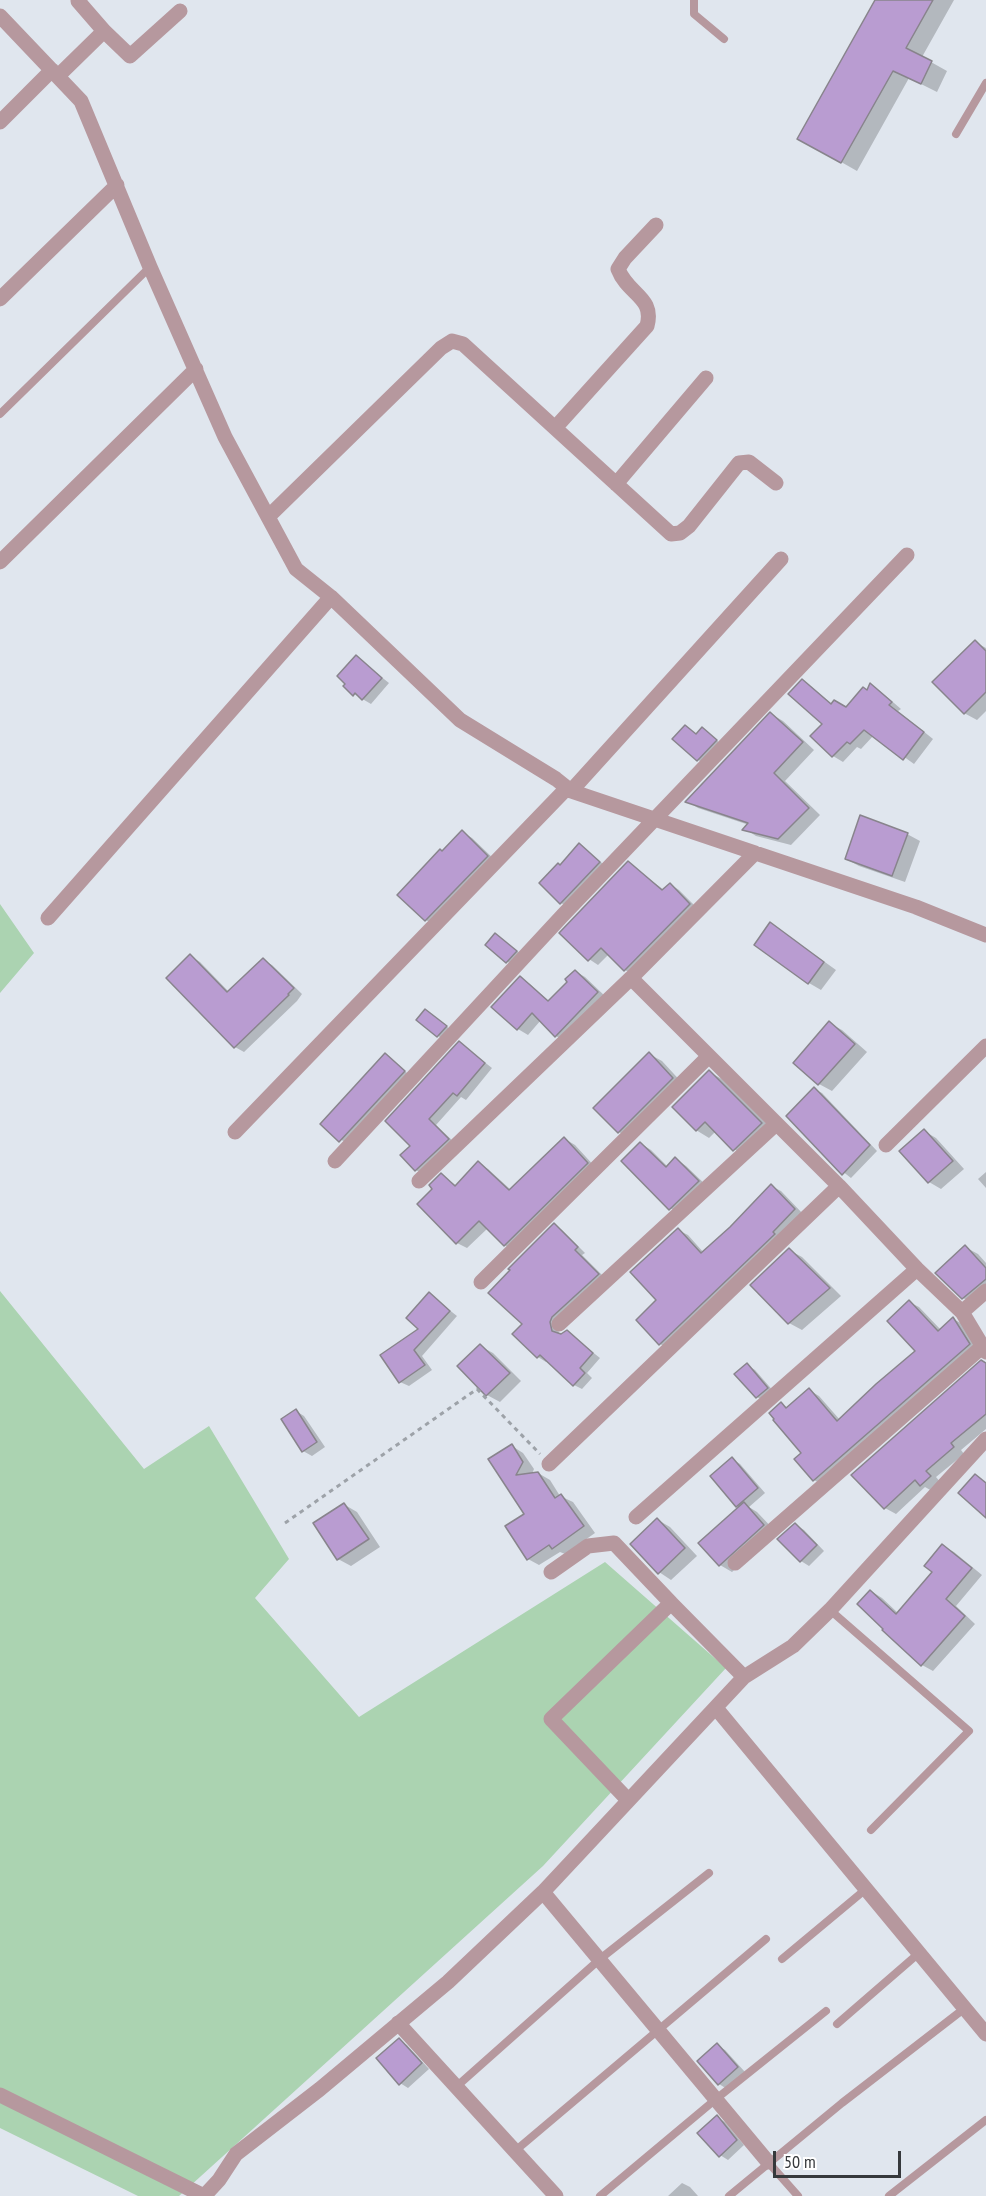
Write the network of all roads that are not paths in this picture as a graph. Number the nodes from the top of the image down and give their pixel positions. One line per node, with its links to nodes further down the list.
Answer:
1 (80, 0): 5 (street)
2 (694, 0): 6 (lane)
3 (180, 11): 5 (street)
4 (0, 16): 7 (street)
5 (104, 31): 7 (street)
6 (724, 39)
7 (55, 73): 9 (street); 11 (street)
8 (986, 83): 10 (lane)
9 (0, 122)
10 (956, 134)
11 (117, 185): 13 (street); 14 (street)
12 (656, 225): 18 (street)
13 (150, 267): 15 (street); 17 (lane)
14 (0, 300)
15 (196, 369): 21 (street); 24 (street)
16 (706, 378): 20 (street)
17 (0, 414)
18 (555, 428): 20 (street); 21 (street)
19 (776, 483): 20 (street)
20 (616, 484)
21 (268, 517): 25 (street)
22 (907, 555): 27 (street)
23 (781, 559): 26 (street)
24 (0, 562)
25 (331, 597): 26 (street); 29 (street)
26 (569, 789): 27 (street); 35 (street)
27 (655, 819): 28 (street); 37 (street)
28 (755, 853): 30 (street); 31 (street)
29 (48, 918)
30 (986, 935)
31 (631, 978): 33 (street); 38 (street)
32 (986, 1046): 36 (street)
33 (708, 1057): 34 (street); 41 (street)
34 (776, 1124): 39 (street); 44 (street)
35 (235, 1132)
36 (886, 1145)
37 (335, 1161)
38 (419, 1181)
39 (839, 1186): 40 (street); 47 (street)
40 (917, 1269): 43 (street); 48 (street)
41 (481, 1282)
42 (986, 1292): 43 (street)
43 (962, 1312): 45 (street)
44 (559, 1324)
45 (984, 1350): 49 (street)
46 (986, 1439): 52 (street)
47 (549, 1464)
48 (636, 1517)
49 (735, 1563)
50 (550, 1572): 51 (street)
51 (670, 1603): 53 (street); 55 (street)
52 (830, 1610): 53 (street); 56 (lane)
53 (744, 1677): 54 (street)
54 (716, 1708): 55 (street); 58 (street)
55 (628, 1800): 59 (street)
56 (870, 1830)
57 (709, 1873): 62 (lane)
58 (866, 1889): 61 (street); 63 (lane)
59 (543, 1892): 62 (street); 66 (street)
60 (766, 1939): 68 (lane)
61 (919, 1953): 64 (street); 67 (lane)
62 (600, 1959): 68 (street); 70 (lane)
63 (782, 1959)
64 (965, 2008): 69 (street); 75 (lane)
65 (826, 2011): 72 (lane)
66 (398, 2023): 70 (street); 76 (street)
67 (837, 2024)
68 (658, 2029): 72 (street); 74 (lane)
69 (986, 2034)
70 (456, 2087): 74 (street)
71 (0, 2094): 76 (street)
72 (716, 2099): 75 (street); 78 (lane)
73 (986, 2120): 81 (lane)
74 (515, 2151): 77 (street)
75 (768, 2162): 79 (lane); 80 (lane)
76 (205, 2196)
77 (556, 2196)
78 (600, 2196)
79 (729, 2196)
80 (798, 2196)
81 (889, 2196)

